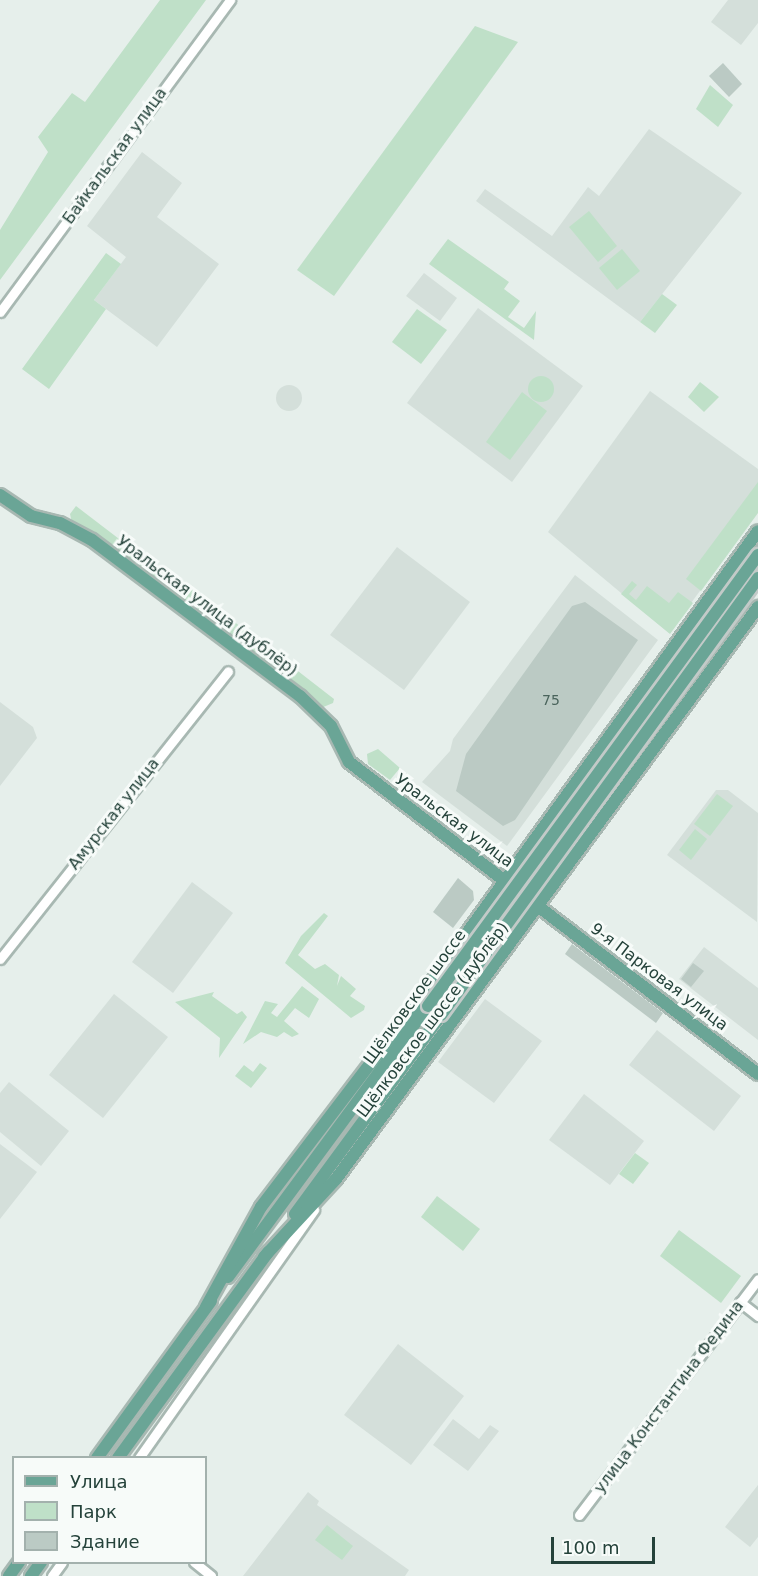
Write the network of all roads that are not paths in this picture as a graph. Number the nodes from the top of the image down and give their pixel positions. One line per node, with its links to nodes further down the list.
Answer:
1 (230, 0): 2 (street, Байкальская улица)
2 (0, 312)
3 (0, 495): 9 (main road, Уральская улица (дублёр))
4 (758, 531): 10 (main road, Щёлковское шоссе (дублёр))
5 (758, 555): 20 (main road, Щёлковское шоссе, bridge)
6 (758, 578): 17 (main road, Щёлковское шоссе, bridge)
7 (758, 607): 11 (main road, Щёлковское шоссе (дублёр))
8 (228, 670): 14 (street, Амурская улица)
9 (349, 762): 12 (main road, Уральская улица)
10 (542, 830): 11 (main road); 12 (main road, Щёлковское шоссе (дублёр))
11 (578, 854): 13 (main road, Щёлковское шоссе (дублёр))
12 (504, 880): 13 (main road, Уральская улица); 20 (main road, Щёлковское шоссе (дублёр))
13 (539, 907): 15 (main road, 9-я Парковая улица); 16 (main road, Щёлковское шоссе (дублёр))
14 (0, 959)
15 (758, 1074)
16 (336, 1179): 17 (main road); 24 (street, Щёлковское шоссе (дублёр))
17 (264, 1257): 23 (main road, Щёлковское шоссе)
18 (758, 1279): 19 (street, улица Константина Федина)
19 (740, 1302): 21 (street); 25 (street, улица Константина Федина)
20 (206, 1307): 22 (main road, Щёлковское шоссе)
21 (758, 1316)
22 (98, 1456)
23 (119, 1456)
24 (140, 1456)
25 (579, 1515)
26 (18, 1564): 30 (main road)
27 (40, 1564): 31 (main road)
28 (61, 1564): 32 (street)
29 (195, 1564): 33 (street)
30 (9, 1576)
31 (31, 1576)
32 (52, 1576)
33 (212, 1576)

